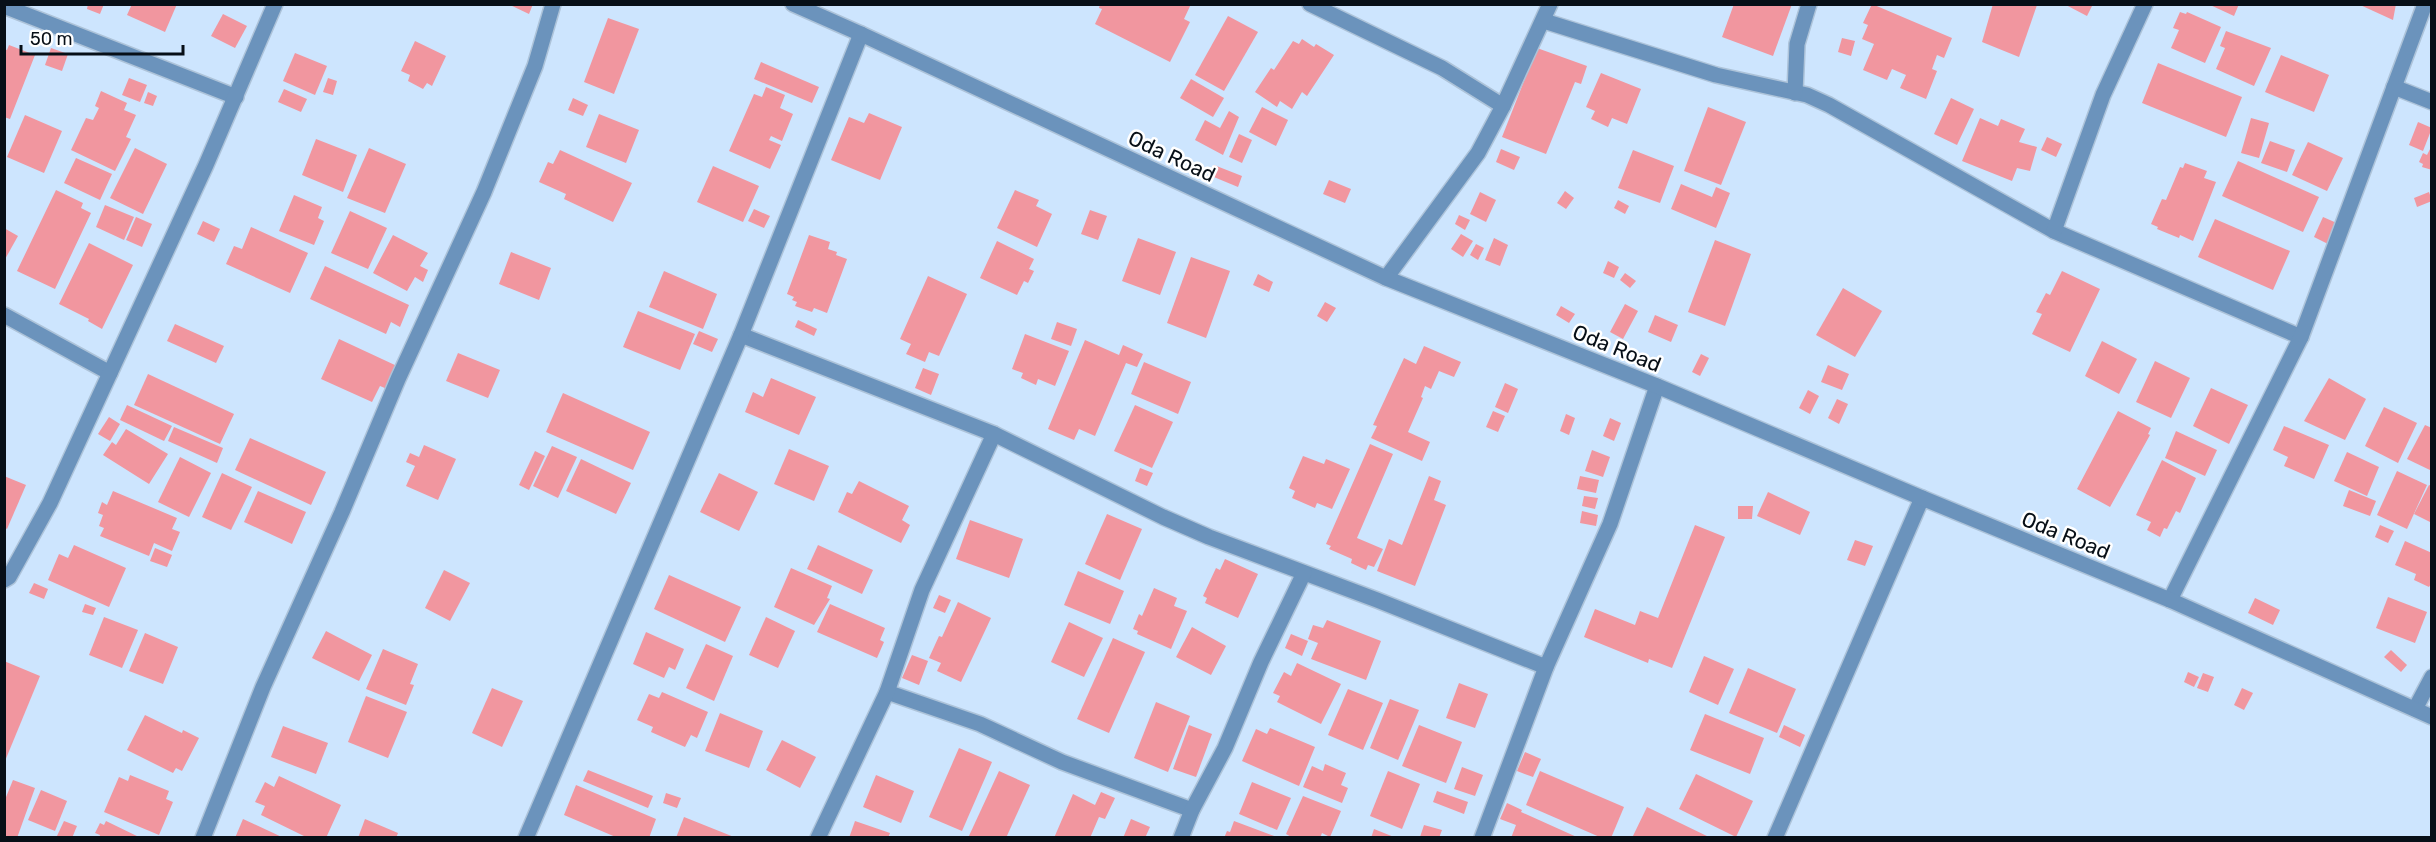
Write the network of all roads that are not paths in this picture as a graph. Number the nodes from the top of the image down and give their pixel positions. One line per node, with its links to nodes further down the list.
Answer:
1 (275, 4): 14 (street)
2 (553, 4): 35 (street)
3 (792, 4): 11 (street, Oda Road)
4 (1310, 4): 16 (street)
5 (1550, 4): 10 (street)
6 (1809, 4): 13 (street)
7 (2145, 4): 17 (street)
8 (2425, 4): 12 (street)
9 (4, 6): 14 (street)
10 (1544, 21): 13 (street); 16 (street)
11 (861, 34): 18 (street, Oda Road); 20 (street)
12 (2394, 87): 15 (street); 21 (street)
13 (1795, 93): 17 (street)
14 (236, 97): 22 (street)
15 (2432, 102)
16 (1503, 106): 18 (street)
17 (2054, 231): 21 (street)
18 (1386, 278): 23 (street, Oda Road)
19 (4, 315): 22 (street)
20 (741, 335): 24 (street); 36 (street)
21 (2301, 337): 28 (street)
22 (111, 373): 27 (street)
23 (1657, 386): 25 (street, Oda Road); 29 (street)
24 (994, 434): 26 (street); 31 (street)
25 (1922, 498): 28 (street, Oda Road); 40 (street)
26 (1304, 573): 29 (street); 34 (street)
27 (4, 580)
28 (2170, 600): 32 (street, Oda Road)
29 (1546, 667): 39 (street)
30 (2432, 677): 32 (street)
31 (886, 692): 34 (street); 37 (street)
32 (2415, 709): 33 (street, Oda Road)
33 (2432, 717)
34 (1192, 810): 38 (street)
35 (203, 837)
36 (526, 837)
37 (818, 837)
38 (1181, 837)
39 (1482, 837)
40 (1775, 837)

